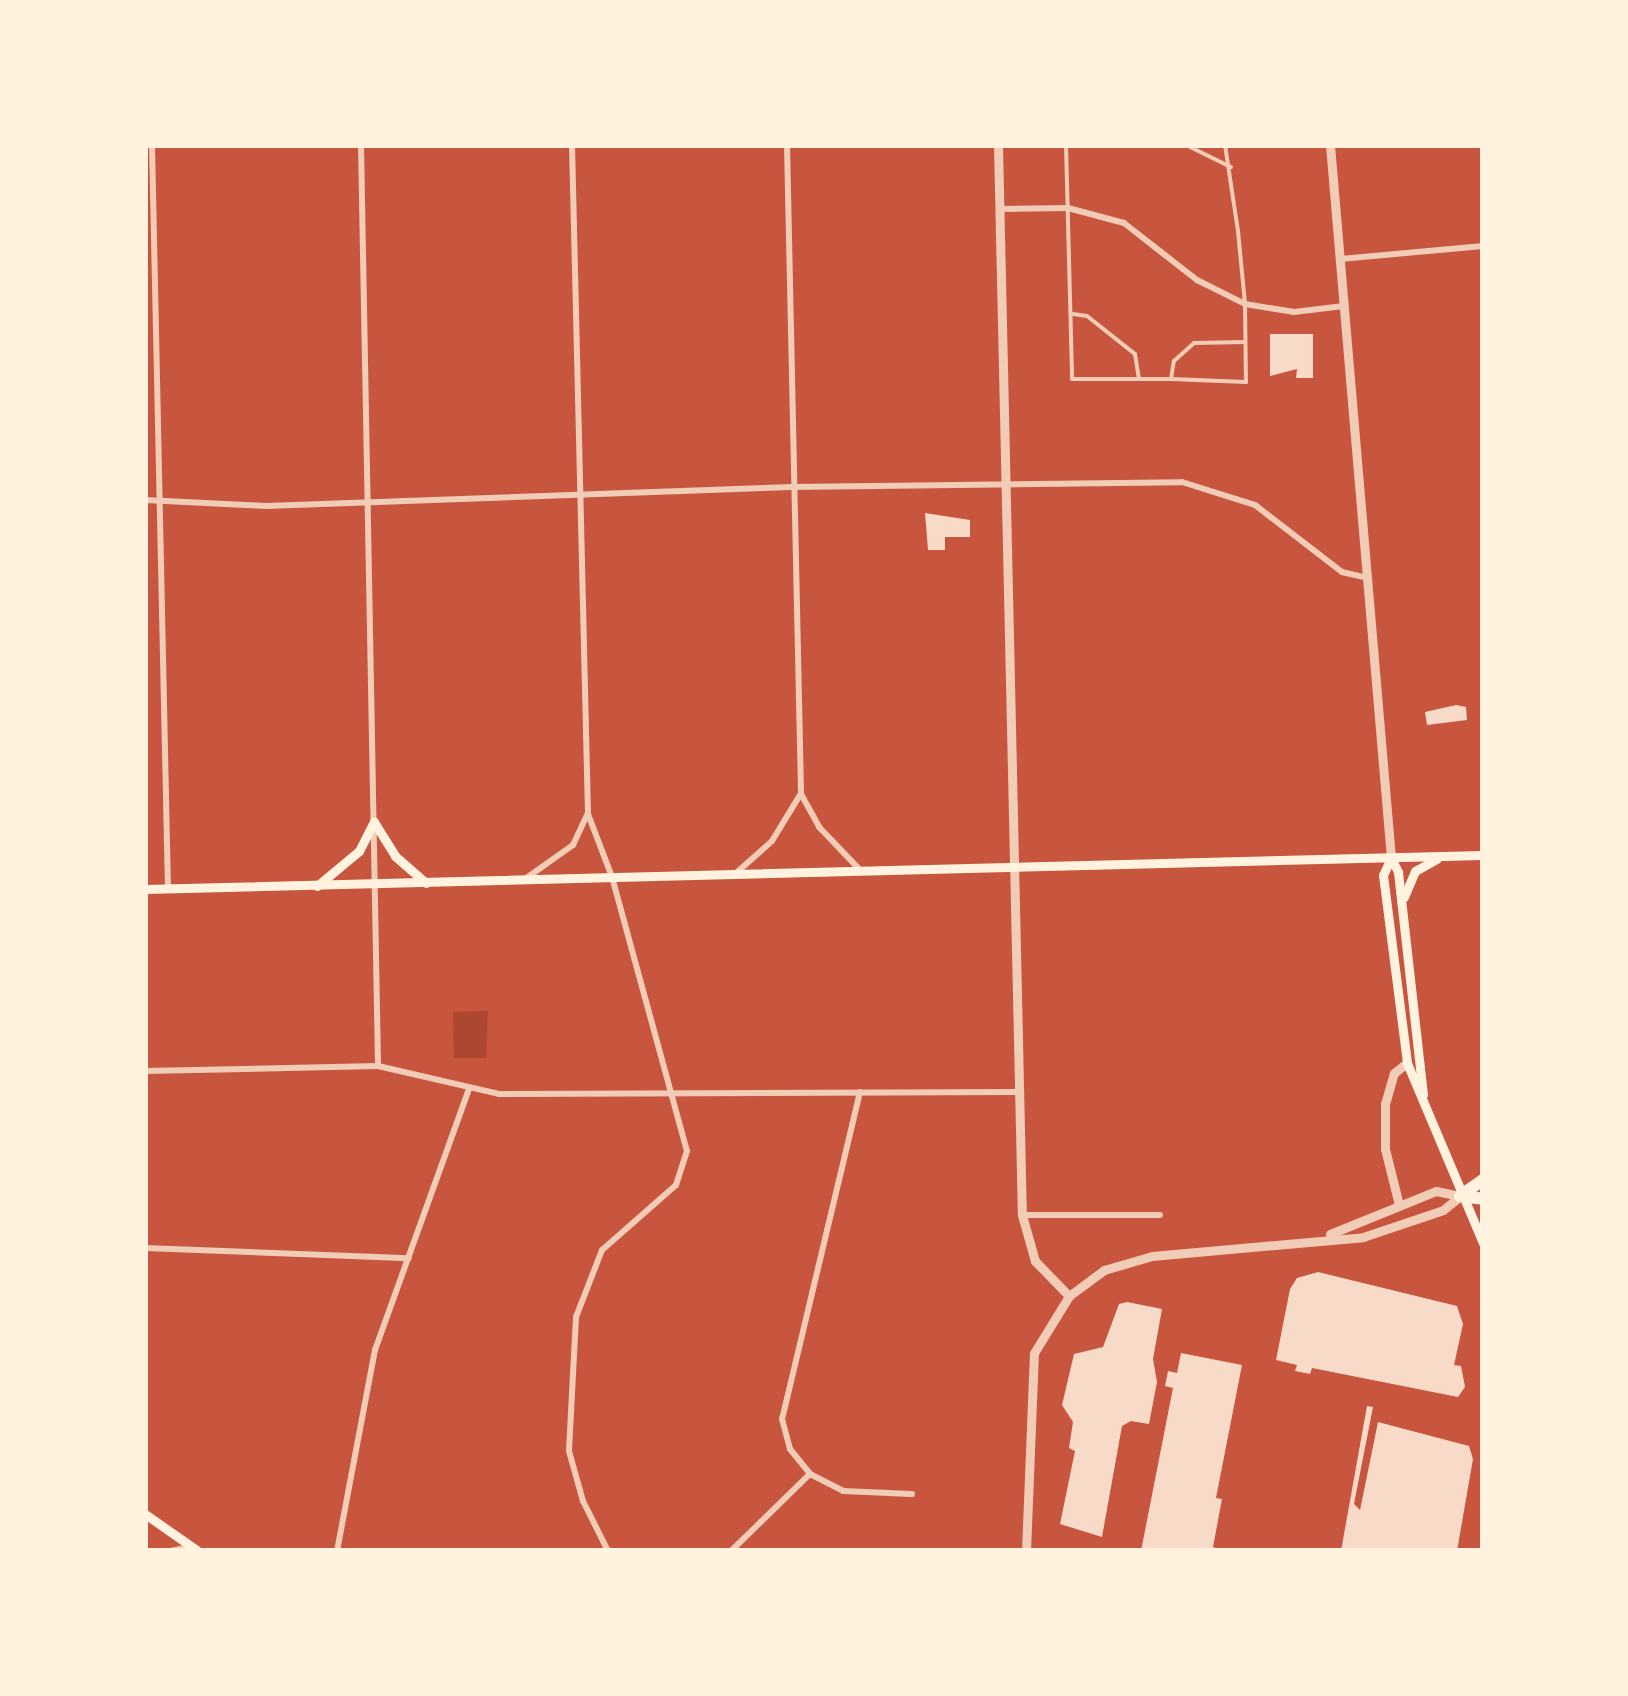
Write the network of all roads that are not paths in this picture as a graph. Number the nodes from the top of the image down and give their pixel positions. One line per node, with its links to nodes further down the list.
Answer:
1 (152, 145): 25 (street)
2 (362, 145): 26 (street)
3 (572, 145): 23 (street)
4 (787, 145): 22 (street)
5 (998, 145): 12 (street)
6 (1066, 145): 11 (lane)
7 (1186, 145): 10 (lane)
8 (1225, 145): 10 (lane)
9 (1330, 145): 14 (street)
10 (1233, 168): 15 (lane)
11 (1068, 208): 12 (street); 15 (street); 17 (lane)
12 (1000, 209): 21 (street)
13 (1483, 246): 14 (street)
14 (1340, 259): 16 (street)
15 (1245, 304): 16 (street); 18 (lane)
16 (1344, 306): 27 (street)
17 (1071, 314): 19 (lane); 19 (lane)
18 (1245, 342): 20 (lane); 20 (lane)
19 (1139, 378): 20 (lane)
20 (1171, 379)
21 (1006, 484): 22 (street); 27 (street); 34 (street)
22 (792, 487): 23 (street); 28 (street)
23 (580, 495): 26 (street); 29 (street)
24 (145, 500): 25 (street)
25 (159, 504): 26 (street); 43 (street)
26 (371, 504): 30 (street)
27 (1369, 578): 33 (street)
28 (800, 794): 35 (street); 36 (street)
29 (588, 814): 37 (street); 38 (street)
30 (374, 822): 39 (main road); 40 (street); 41 (main road)
31 (1483, 855): 32 (main road)
32 (1445, 856): 33 (main road); 44 (main road)
33 (1391, 858): 34 (main road); 44 (main road); 45 (main road)
34 (1014, 869): 35 (main road); 50 (street)
35 (862, 873): 36 (main road)
36 (734, 875): 37 (main road)
37 (612, 877): 38 (main road); 51 (street)
38 (523, 880): 39 (main road)
39 (426, 883): 40 (main road)
40 (375, 884): 41 (main road); 46 (street)
41 (317, 886): 43 (main road)
42 (145, 889): 43 (main road)
43 (168, 889)
44 (1402, 904): 52 (main road)
45 (1407, 1063): 52 (main road); 56 (street)
46 (378, 1066): 47 (street); 48 (street)
47 (145, 1071)
48 (469, 1089): 51 (street); 62 (street)
49 (860, 1092): 50 (street); 51 (street); 64 (street)
50 (1020, 1092): 57 (street)
51 (672, 1094): 70 (street)
52 (1423, 1095): 54 (main road)
53 (1483, 1180): 54 (highway)
54 (1460, 1196): 55 (highway); 56 (street); 59 (street); 60 (main road)
55 (1483, 1200)
56 (1398, 1204): 59 (street)
57 (1022, 1215): 58 (street); 63 (street)
58 (1160, 1215)
59 (1327, 1236): 63 (street)
60 (1483, 1242)
61 (145, 1248): 62 (street)
62 (410, 1258): 69 (street)
63 (1069, 1296): 72 (street)
64 (810, 1474): 65 (street); 71 (street)
65 (912, 1494)
66 (145, 1514): 67 (main road)
67 (195, 1549): 68 (street)
68 (171, 1551)
69 (337, 1551)
70 (608, 1551)
71 (732, 1551)
72 (1026, 1551)

